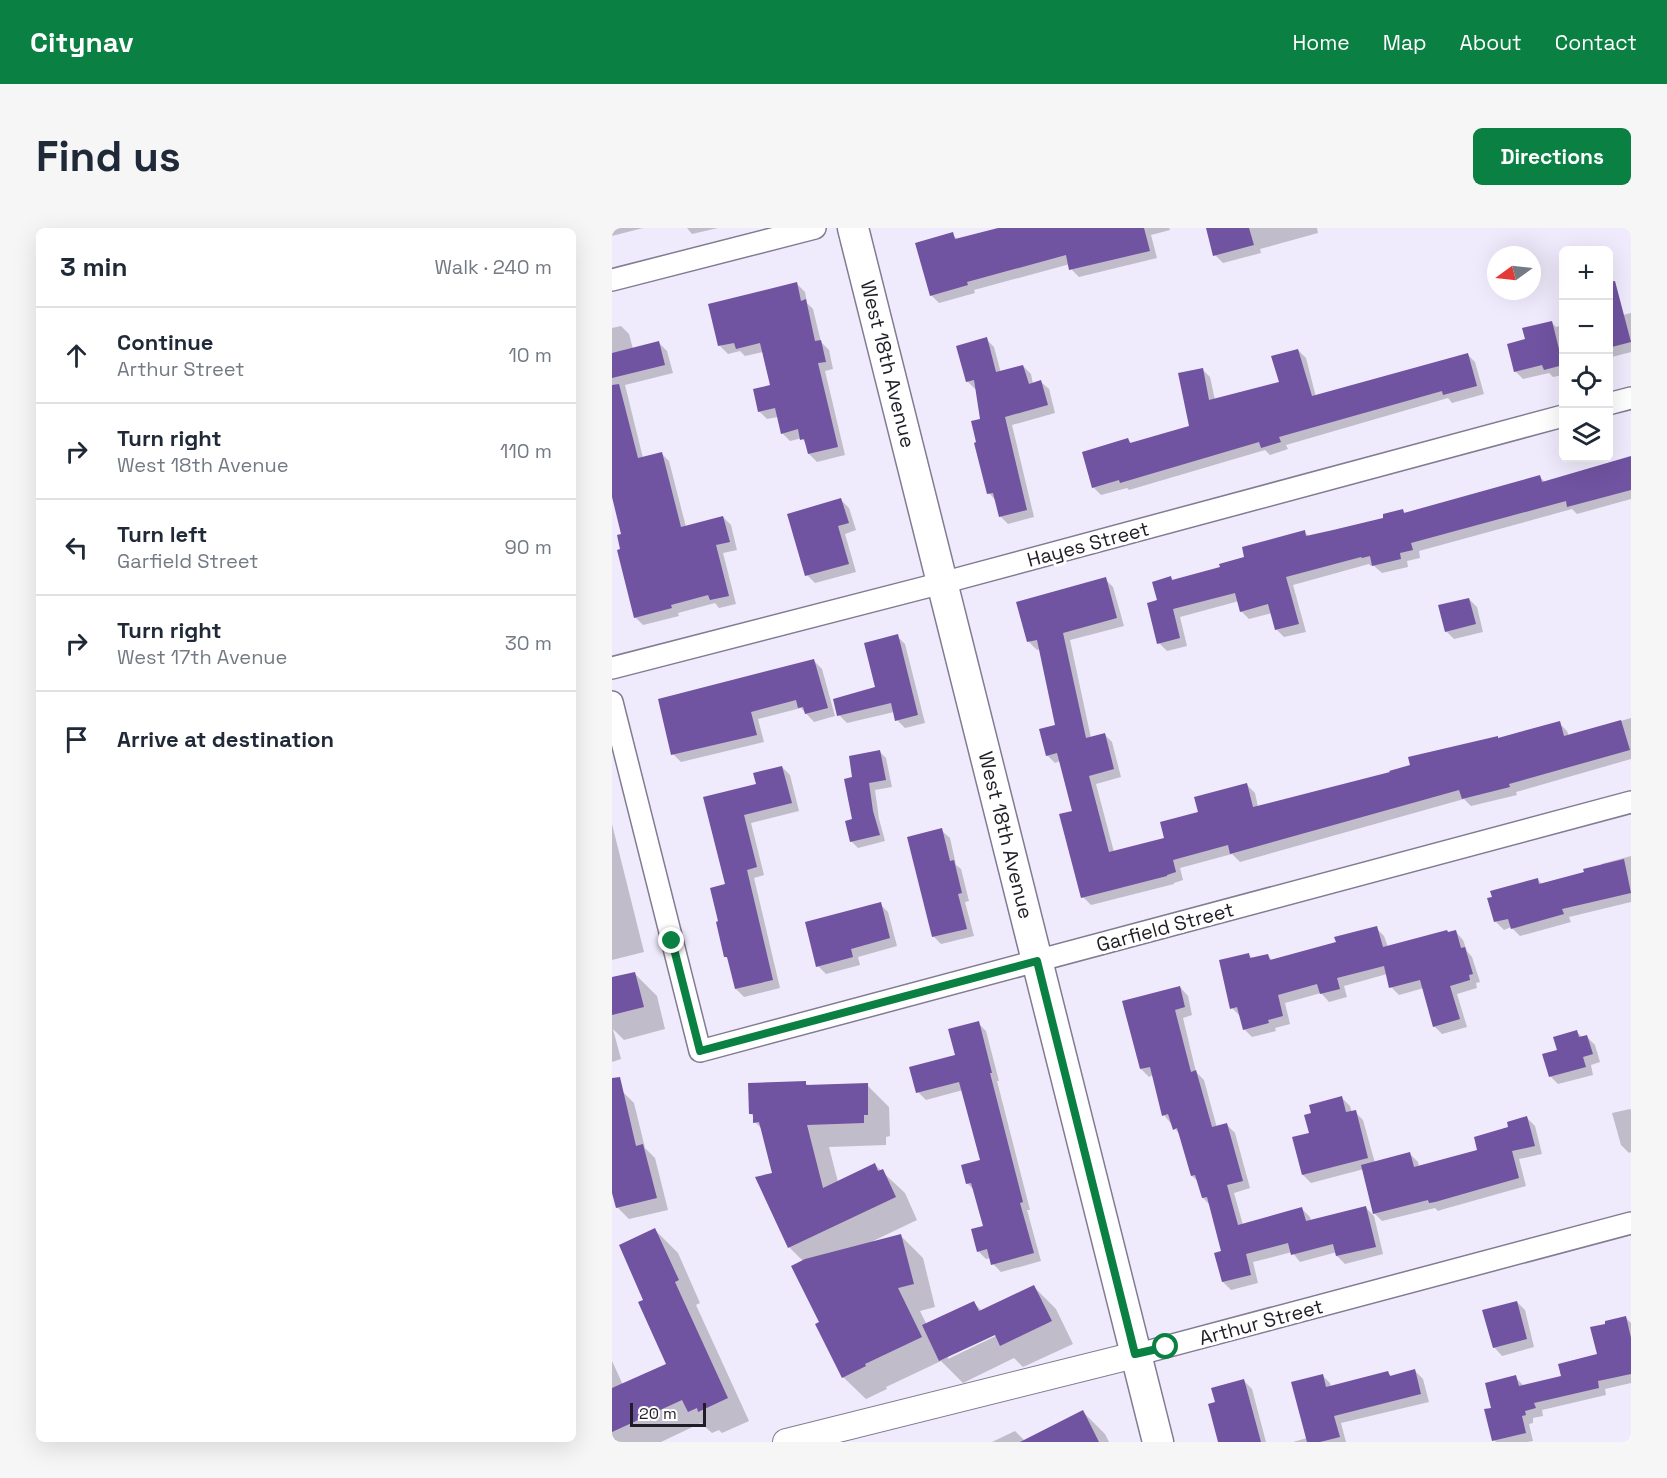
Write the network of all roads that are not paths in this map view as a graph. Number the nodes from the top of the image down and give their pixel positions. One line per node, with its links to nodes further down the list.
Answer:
1 (815, 228): 3 (street)
2 (853, 228): 7 (main road, West 18th Avenue)
3 (612, 280)
4 (1631, 398): 5 (street)
5 (1613, 403)
6 (1559, 417): 7 (street, Hayes Street)
7 (942, 583): 8 (street, Hayes Street); 11 (main road, West 18th Avenue)
8 (612, 668)
9 (612, 702): 11 (street, Garfield Street)
10 (1631, 802): 11 (street, Garfield Street)
11 (1037, 961): 13 (main road, West 18th Avenue)
12 (1631, 1223): 13 (street, Arthur Street)
13 (1135, 1354): 14 (street, Arthur Street); 15 (main road, West 18th Avenue)
14 (786, 1442)
15 (1158, 1442)

